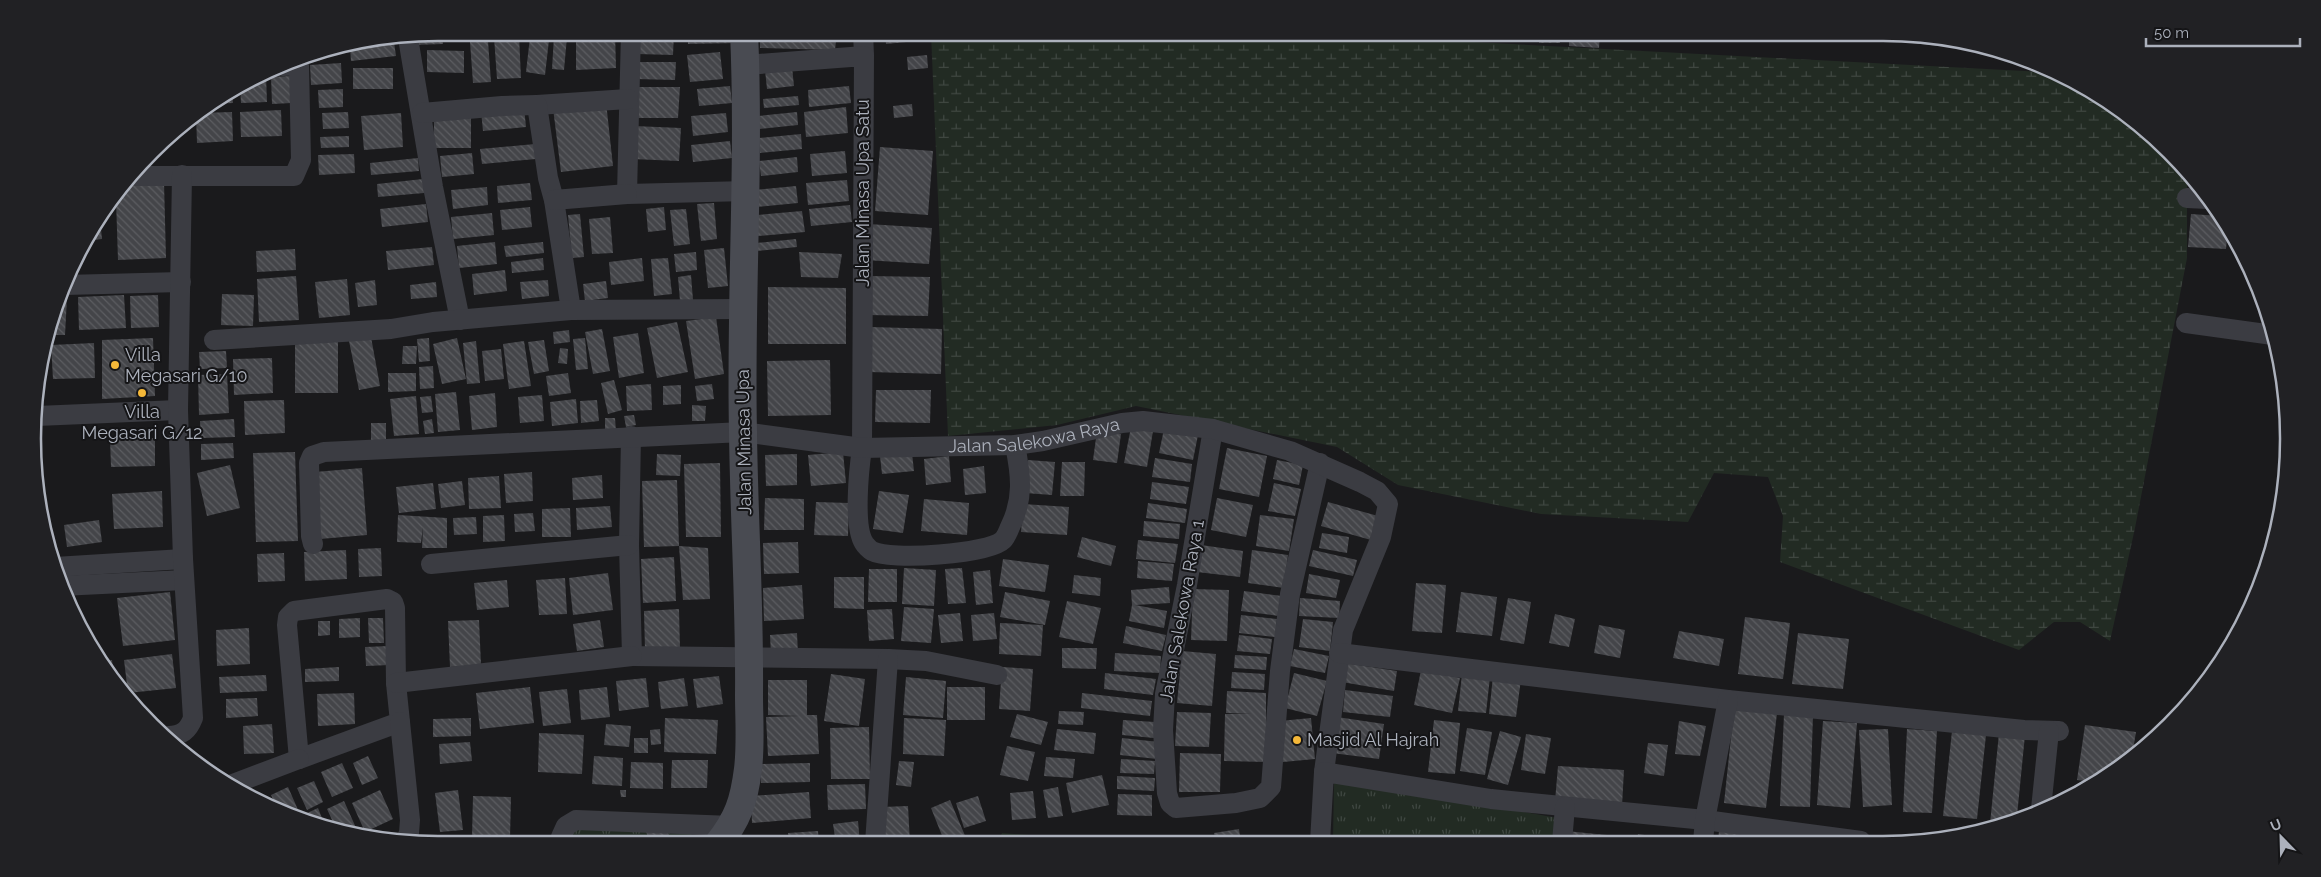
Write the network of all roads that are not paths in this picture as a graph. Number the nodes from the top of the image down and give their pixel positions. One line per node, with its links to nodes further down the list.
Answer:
1 (631, 41): 8 (street)
2 (745, 41): 6 (street, Jalan Minasa Upa)
3 (863, 41): 5 (street, Jalan Minasa Upa Satu)
4 (409, 42): 10 (street)
5 (864, 56): 6 (street); 32 (street, Jalan Minasa Upa Satu)
6 (746, 65): 13 (street, Jalan Minasa Upa)
7 (299, 66): 11 (street)
8 (628, 99): 9 (street); 14 (street)
9 (537, 105): 10 (street); 17 (street)
10 (422, 113): 22 (street)
11 (182, 175): 12 (street); 18 (street)
12 (141, 176)
13 (747, 191): 14 (street); 20 (street, Jalan Minasa Upa)
14 (627, 194): 17 (street)
15 (2187, 198): 16 (street)
16 (2199, 199)
17 (554, 200): 21 (street)
18 (181, 282): 19 (street); 26 (street)
19 (72, 285)
20 (742, 309): 21 (street); 29 (street, Jalan Minasa Upa)
21 (571, 310): 22 (street)
22 (460, 320): 25 (street)
23 (2186, 323): 24 (street)
24 (2265, 333)
25 (214, 340)
26 (178, 410): 27 (street); 36 (street)
27 (42, 416)
28 (1212, 429): 31 (street, Jalan Salekowa Raya); 33 (street, Jalan Salekowa Raya); 33 (street, Jalan Salekowa Raya 1)
29 (743, 432): 30 (street, Jalan Salekowa Raya); 32 (street, Jalan Salekowa Raya); 43 (street, Jalan Minasa Upa)
30 (631, 436): 34 (street, Jalan Salekowa Raya); 35 (street)
31 (1014, 445): 32 (street, Jalan Salekowa Raya); 32 (street, Jalan Minasa Upa Satu)
32 (862, 448)
33 (1320, 463): 41 (street, Jalan Salekowa Raya)
34 (313, 544)
35 (629, 545): 37 (street); 42 (street)
36 (183, 559): 38 (street); 39 (street)
37 (431, 564)
38 (62, 567)
39 (184, 580): 40 (street); 49 (street)
40 (69, 586)
41 (1339, 653): 47 (street); 51 (street)
42 (632, 656): 43 (street); 46 (street)
43 (750, 656): 44 (street); 57 (street, Jalan Minasa Upa)
44 (888, 659): 45 (street); 59 (street)
45 (997, 675)
46 (396, 683): 48 (street); 50 (street)
47 (1728, 700): 53 (street); 55 (street)
48 (400, 722): 50 (street); 56 (street)
49 (175, 735)
50 (299, 759): 52 (street)
51 (1324, 772): 54 (street); 60 (street)
52 (238, 782)
53 (2042, 803)
54 (1565, 807): 55 (street); 61 (street)
55 (1705, 820): 62 (street); 63 (street)
56 (408, 834)
57 (725, 835): 58 (street)
58 (561, 836)
59 (876, 836)
60 (1320, 836)
61 (1563, 836)
62 (1704, 836)
63 (1824, 836)

